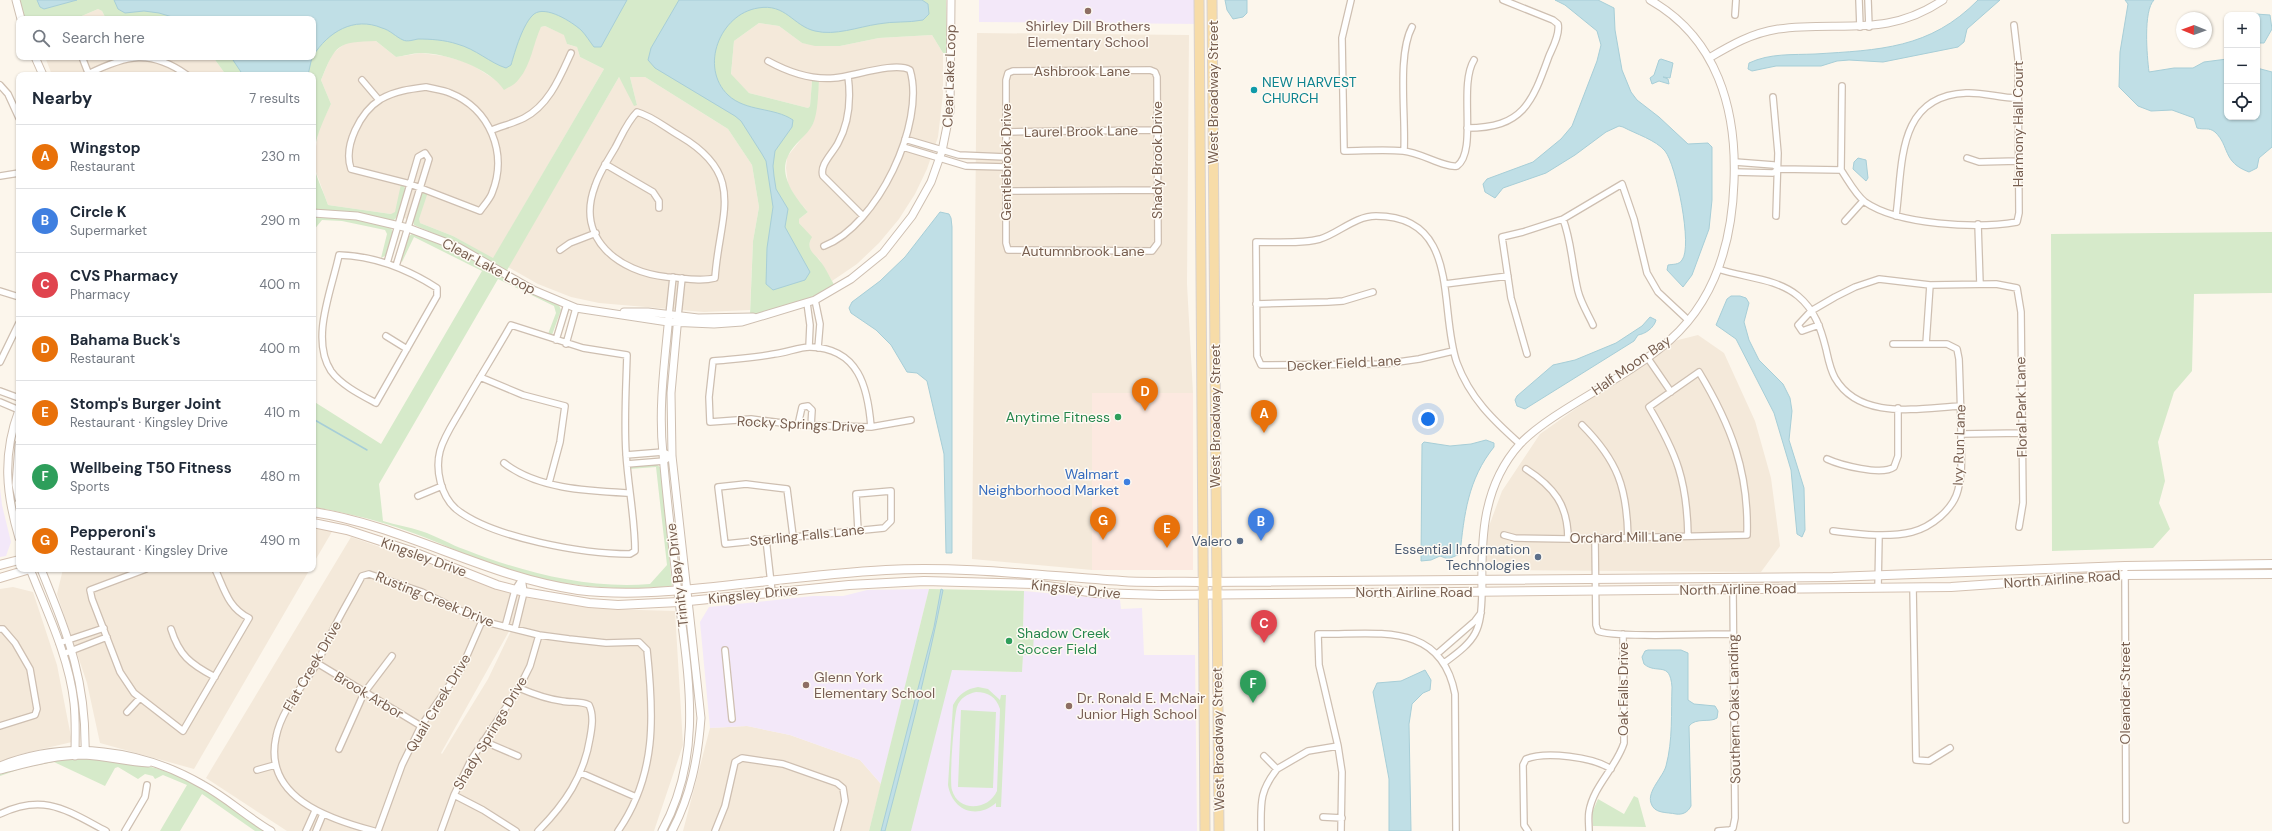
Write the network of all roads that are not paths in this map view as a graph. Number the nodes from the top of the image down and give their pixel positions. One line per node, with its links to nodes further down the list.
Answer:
1 (16, 0): 13 (street)
2 (951, 0): 46 (street, Clear Lake Loop)
3 (1199, 0): 187 (main road, West Broadway Street)
4 (1212, 0): 188 (main road, West Broadway Street)
5 (1351, 0): 47 (street)
6 (1504, 0): 40 (street)
7 (1650, 0): 19 (street, Half Moon Bay)
8 (1736, 0): 12 (street)
9 (1859, 0): 16 (street)
10 (1868, 0): 17 (street)
11 (1943, 0): 17 (street)
12 (1735, 15)
13 (20, 16)
14 (2014, 25): 37 (street, Harmony Hall Court)
15 (1412, 27): 47 (street)
16 (1860, 27): 17 (street); 19 (street)
17 (1869, 27)
18 (571, 53): 41 (street)
19 (1708, 58): 52 (street, Half Moon Bay)
20 (36, 60): 26 (street)
21 (83, 60): 27 (street)
22 (121, 60): 28 (street)
23 (156, 60): 29 (street)
24 (1474, 60): 40 (street)
25 (768, 61): 32 (street)
26 (42, 72)
27 (87, 72)
28 (93, 72)
29 (183, 72)
30 (1155, 72): 31 (street, Ashbrook Lane); 42 (street, Shady Brook Drive)
31 (1008, 73): 43 (street, Gentlebrook Drive)
32 (848, 76): 44 (street); 69 (street)
33 (362, 80): 38 (street)
34 (0, 85): 39 (street)
35 (1842, 86): 56 (street)
36 (1773, 97): 55 (street)
37 (2017, 98): 51 (street, Harmony Hall Court); 71 (street)
38 (379, 100): 41 (street); 60 (street)
39 (16, 110)
40 (1467, 128): 47 (street)
41 (492, 130): 61 (street)
42 (1157, 130): 43 (street, Laurel Brook Lane); 62 (street, Shady Brook Drive)
43 (1006, 132): 48 (street, Gentlebrook Drive)
44 (905, 139): 45 (street); 46 (street)
45 (902, 147): 50 (street); 69 (street)
46 (942, 151): 48 (street); 50 (street, Clear Lake Loop)
47 (1404, 151)
48 (1006, 157): 54 (street, Gentlebrook Drive)
49 (1967, 158): 51 (street)
50 (940, 160): 54 (street); 94 (street, Clear Lake Loop)
51 (2018, 161): 74 (street, Harmony Hall Court)
52 (1735, 162): 55 (street); 57 (street, Half Moon Bay)
53 (606, 164): 67 (street); 77 (street); 87 (street)
54 (1006, 167): 63 (street, Gentlebrook Drive)
55 (1779, 169): 56 (street); 57 (street); 70 (street)
56 (1841, 170): 64 (street)
57 (1734, 172): 84 (street, Half Moon Bay)
58 (16, 174): 59 (street)
59 (0, 176)
60 (410, 184): 61 (street); 61 (street); 65 (street)
61 (421, 187): 66 (street)
62 (1157, 190): 63 (street); 79 (street, Shady Brook Drive)
63 (1006, 192): 81 (street, Gentlebrook Drive)
64 (1863, 201): 71 (street); 73 (street)
65 (405, 205): 66 (street); 75 (street)
66 (413, 208): 76 (street)
67 (659, 208)
68 (316, 213): 75 (street, Clear Lake Loop)
69 (863, 216): 78 (street)
70 (1776, 216)
71 (1896, 216): 74 (street)
72 (1563, 219): 85 (street); 102 (street); 103 (street)
73 (1845, 221)
74 (1978, 224): 89 (street)
75 (399, 225): 76 (street, Clear Lake Loop); 82 (street)
76 (408, 228): 83 (street); 96 (street, Clear Lake Loop)
77 (596, 232): 80 (street); 86 (street)
78 (824, 246)
79 (1156, 248): 81 (street, Autumnbrook Lane)
80 (560, 250)
81 (1008, 250)
82 (387, 263): 83 (street); 113 (street)
83 (396, 266): 113 (street)
84 (1718, 269): 99 (street); 102 (street, Half Moon Bay)
85 (1508, 276): 88 (street); 115 (street)
86 (673, 277): 87 (street); 100 (street)
87 (682, 278): 101 (street)
88 (1445, 284): 97 (street); 114 (street)
89 (1980, 284): 90 (street); 132 (street, Floral Park Lane)
90 (1930, 285): 99 (street); 110 (street)
91 (0, 291): 93 (street)
92 (1373, 292): 97 (street)
93 (16, 296)
94 (815, 300): 95 (street, Clear Lake Loop); 112 (street)
95 (807, 303): 101 (street, Clear Lake Loop); 111 (street)
96 (567, 304): 98 (street, Clear Lake Loop); 107 (street)
97 (1256, 304): 114 (street, Decker Field Lane)
98 (576, 308): 100 (street, Clear Lake Loop); 108 (street)
99 (1811, 311): 104 (street); 104 (street)
100 (669, 318): 101 (street, Clear Lake Loop); 135 (street, Trinity Bay Drive)
101 (678, 319): 137 (street, Trinity Bay Drive)
102 (1688, 320): 116 (street, Half Moon Bay)
103 (1593, 325)
104 (1819, 325): 124 (street)
105 (16, 329): 117 (street)
106 (386, 336): 113 (street)
107 (556, 340): 108 (street); 118 (street)
108 (566, 344): 136 (street)
109 (1893, 344): 110 (street)
110 (1926, 344): 123 (street, Ivy Run Lane)
111 (809, 347): 112 (street); 128 (street, Rocky Springs Drive)
112 (818, 348): 131 (street)
113 (407, 349)
114 (1453, 351): 134 (street)
115 (1527, 354)
116 (1647, 357): 120 (street); 134 (street, Half Moon Bay)
117 (0, 360)
118 (480, 377): 143 (street); 144 (street)
119 (0, 391): 121 (street)
120 (1671, 392): 158 (street); 158 (street, Orchard Mill Lane)
121 (16, 397)
122 (0, 402): 125 (street)
123 (1961, 406): 124 (street); 133 (street, Ivy Run Lane)
124 (1898, 408): 138 (street)
125 (16, 409)
126 (16, 420): 151 (street)
127 (911, 420): 131 (street, Rocky Springs Drive)
128 (798, 425): 130 (street, Rocky Springs Drive); 130 (street)
129 (1582, 425): 159 (street)
130 (811, 426): 131 (street, Rocky Springs Drive)
131 (871, 427)
132 (2022, 433): 133 (street); 150 (street, Floral Park Lane)
133 (1961, 434): 156 (street, Ivy Run Lane)
134 (1520, 444): 181 (street, Half Moon Bay)
135 (663, 452): 136 (street); 137 (street); 139 (street, Trinity Bay Drive)
136 (626, 455): 141 (street)
137 (672, 456): 139 (street); 196 (street, Trinity Bay Drive)
138 (1827, 459)
139 (664, 461): 141 (street); 198 (street, Trinity Bay Drive)
140 (504, 463): 143 (street)
141 (626, 464): 145 (street)
142 (1526, 469): 161 (street)
143 (549, 483): 145 (street)
144 (442, 486): 145 (street); 146 (street)
145 (629, 493)
146 (418, 496)
147 (316, 512): 148 (main road, Kingsley Drive)
148 (351, 518): 152 (main road); 183 (main road, Kingsley Drive)
149 (316, 524): 152 (main road, Kingsley Drive)
150 (2019, 527)
151 (16, 528)
152 (347, 530): 195 (main road, Kingsley Drive)
153 (858, 530): 153 (street, Sterling Falls Lane); 157 (street, Sterling Falls Lane)
154 (1833, 531): 156 (street, Ivy Run Lane)
155 (1504, 535): 161 (street, Orchard Mill Lane)
156 (1879, 535): 179 (street)
157 (793, 536): 160 (street, Sterling Falls Lane); 160 (street, Sterling Falls Lane)
158 (1688, 536): 159 (street, Orchard Mill Lane)
159 (1628, 538): 162 (street, Orchard Mill Lane)
160 (766, 539): 185 (street)
161 (1568, 539): 162 (street, Orchard Mill Lane)
162 (1595, 539): 182 (street)
163 (16, 561): 165 (main road)
164 (2272, 564): 166 (main road, North Airline Road)
165 (0, 565)
166 (2125, 566): 168 (main road, North Airline Road); 178 (street, Oleander Street)
167 (924, 569): 174 (main road, Kingsley Drive); 176 (main road, Kingsley Drive); 186 (main road)
168 (2018, 570): 179 (main road, North Airline Road); 189 (main road)
169 (20, 572): 180 (main road)
170 (31, 572): 219 (street)
171 (42, 572): 218 (street)
172 (138, 572): 211 (street)
173 (216, 572): 228 (street)
174 (848, 573): 185 (main road, Kingsley Drive); 191 (main road)
175 (367, 574): 208 (street, Rusting Creek Drive); 226 (street, Flat Creek Drive)
176 (1034, 574): 187 (main road, Kingsley Drive); 190 (main road)
177 (2272, 574): 178 (main road, North Airline Road)
178 (2125, 575): 189 (main road, North Airline Road); 260 (street, Oleander Street)
179 (1878, 576): 182 (main road, North Airline Road); 193 (street)
180 (0, 578)
181 (1482, 578): 182 (main road, North Airline Road); 184 (main road, North Airline Road); 202 (street, Half Moon Bay)
182 (1596, 578): 197 (street)
183 (522, 579): 195 (street); 198 (main road, Kingsley Drive); 199 (street)
184 (1374, 580): 188 (main road, North Airline Road); 201 (main road)
185 (771, 581): 196 (main road, Kingsley Drive); 200 (street)
186 (924, 581): 190 (main road, Kingsley Drive); 191 (main road, Kingsley Drive)
187 (1204, 582): 188 (main road, North Airline Road); 203 (main road, West Broadway Street)
188 (1217, 582): 204 (main road, West Broadway Street)
189 (2019, 583): 192 (main road, North Airline Road)
190 (1033, 584): 203 (main road, Kingsley Drive)
191 (849, 585): 200 (main road, Kingsley Drive)
192 (1913, 587): 193 (main road, North Airline Road); 239 (street)
193 (1878, 588): 194 (main road, North Airline Road)
194 (1733, 589): 197 (main road, North Airline Road); 215 (street, Southern Oaks Landing)
195 (515, 590): 199 (main road, Kingsley Drive); 209 (street)
196 (688, 590): 198 (main road, Kingsley Drive); 205 (street, Trinity Bay Drive)
197 (1596, 590): 202 (main road, North Airline Road); 214 (street)
198 (678, 591): 206 (street, Trinity Bay Drive)
199 (524, 592): 206 (main road, Kingsley Drive); 213 (street)
200 (772, 592): 205 (main road, Kingsley Drive)
201 (1374, 592): 202 (main road, North Airline Road); 204 (main road, North Airline Road)
202 (1482, 592): 207 (street, Half Moon Bay)
203 (1204, 593): 204 (main road, North Airline Road); 220 (main road, West Broadway Street)
204 (1217, 593): 229 (main road, West Broadway Street)
205 (689, 601): 206 (main road, Kingsley Drive); 274 (street, Trinity Bay Drive)
206 (680, 602): 273 (street, Trinity Bay Drive)
207 (1481, 613): 224 (street); 227 (street, Half Moon Bay)
208 (482, 621): 209 (street, Rusting Creek Drive); 236 (street, Quail Creek Drive)
209 (506, 627): 213 (street, Rusting Creek Drive)
210 (0, 628): 235 (street)
211 (104, 628): 217 (street); 218 (street)
212 (171, 629): 228 (street)
213 (515, 629): 216 (street, Rusting Creek Drive)
214 (1623, 634): 215 (street); 248 (street, Oak Falls Drive)
215 (1733, 634): 283 (street, Southern Oaks Landing)
216 (539, 635): 230 (street, Shady Springs Drive); 254 (street, Rusting Creek Drive)
217 (107, 637): 221 (street); 232 (street)
218 (69, 639): 219 (street); 221 (street)
219 (59, 643): 223 (street)
220 (1204, 644): 229 (main road); 277 (main road, West Broadway Street)
221 (72, 650): 223 (street); 242 (street)
222 (725, 650): 234 (street)
223 (63, 654): 241 (street)
224 (1437, 654): 227 (street); 238 (street)
225 (392, 656): 231 (street)
226 (317, 663): 231 (street, Brook Arbor); 245 (street, Flat Creek Drive)
227 (1444, 663): 281 (street)
228 (215, 677): 232 (street)
229 (1217, 681): 278 (main road, West Broadway Street)
230 (519, 688): 237 (street, Shady Springs Drive); 251 (street)
231 (364, 692): 236 (street, Brook Arbor); 240 (street)
232 (140, 698): 233 (street)
233 (127, 712)
234 (732, 719)
235 (0, 726)
236 (421, 726): 268 (street, Quail Creek Drive)
237 (483, 741): 243 (street); 253 (street, Shady Springs Drive)
238 (1338, 746): 247 (street); 259 (street)
239 (1950, 748)
240 (339, 749)
241 (75, 753): 242 (street); 246 (street); 249 (street)
242 (85, 753): 264 (street)
243 (518, 756)
244 (1264, 756): 247 (street)
245 (275, 765): 250 (street); 255 (street)
246 (0, 766)
247 (1277, 769): 279 (street)
248 (1611, 769): 261 (street); 282 (street, Oak Falls Drive)
249 (0, 770)
250 (258, 770)
251 (581, 773): 254 (street); 271 (street)
252 (147, 785): 263 (street)
253 (454, 795): 269 (street, Shady Springs Drive); 270 (street)
254 (636, 797): 272 (street)
255 (315, 811): 257 (street); 265 (street)
256 (0, 813): 262 (street)
257 (323, 814): 266 (street); 267 (street)
258 (1323, 817): 259 (street)
259 (1342, 818): 280 (street)
260 (2126, 820)
261 (1526, 830)
262 (106, 831)
263 (125, 831)
264 (271, 831)
265 (306, 831)
266 (316, 831)
267 (374, 831)
268 (378, 831)
269 (441, 831)
270 (516, 831)
271 (538, 831)
272 (618, 831)
273 (662, 831)
274 (672, 831)
275 (715, 831): 276 (street)
276 (836, 831)
277 (1205, 831)
278 (1219, 831)
279 (1261, 831)
280 (1341, 831)
281 (1456, 831)
282 (1589, 831)
283 (1718, 831)

